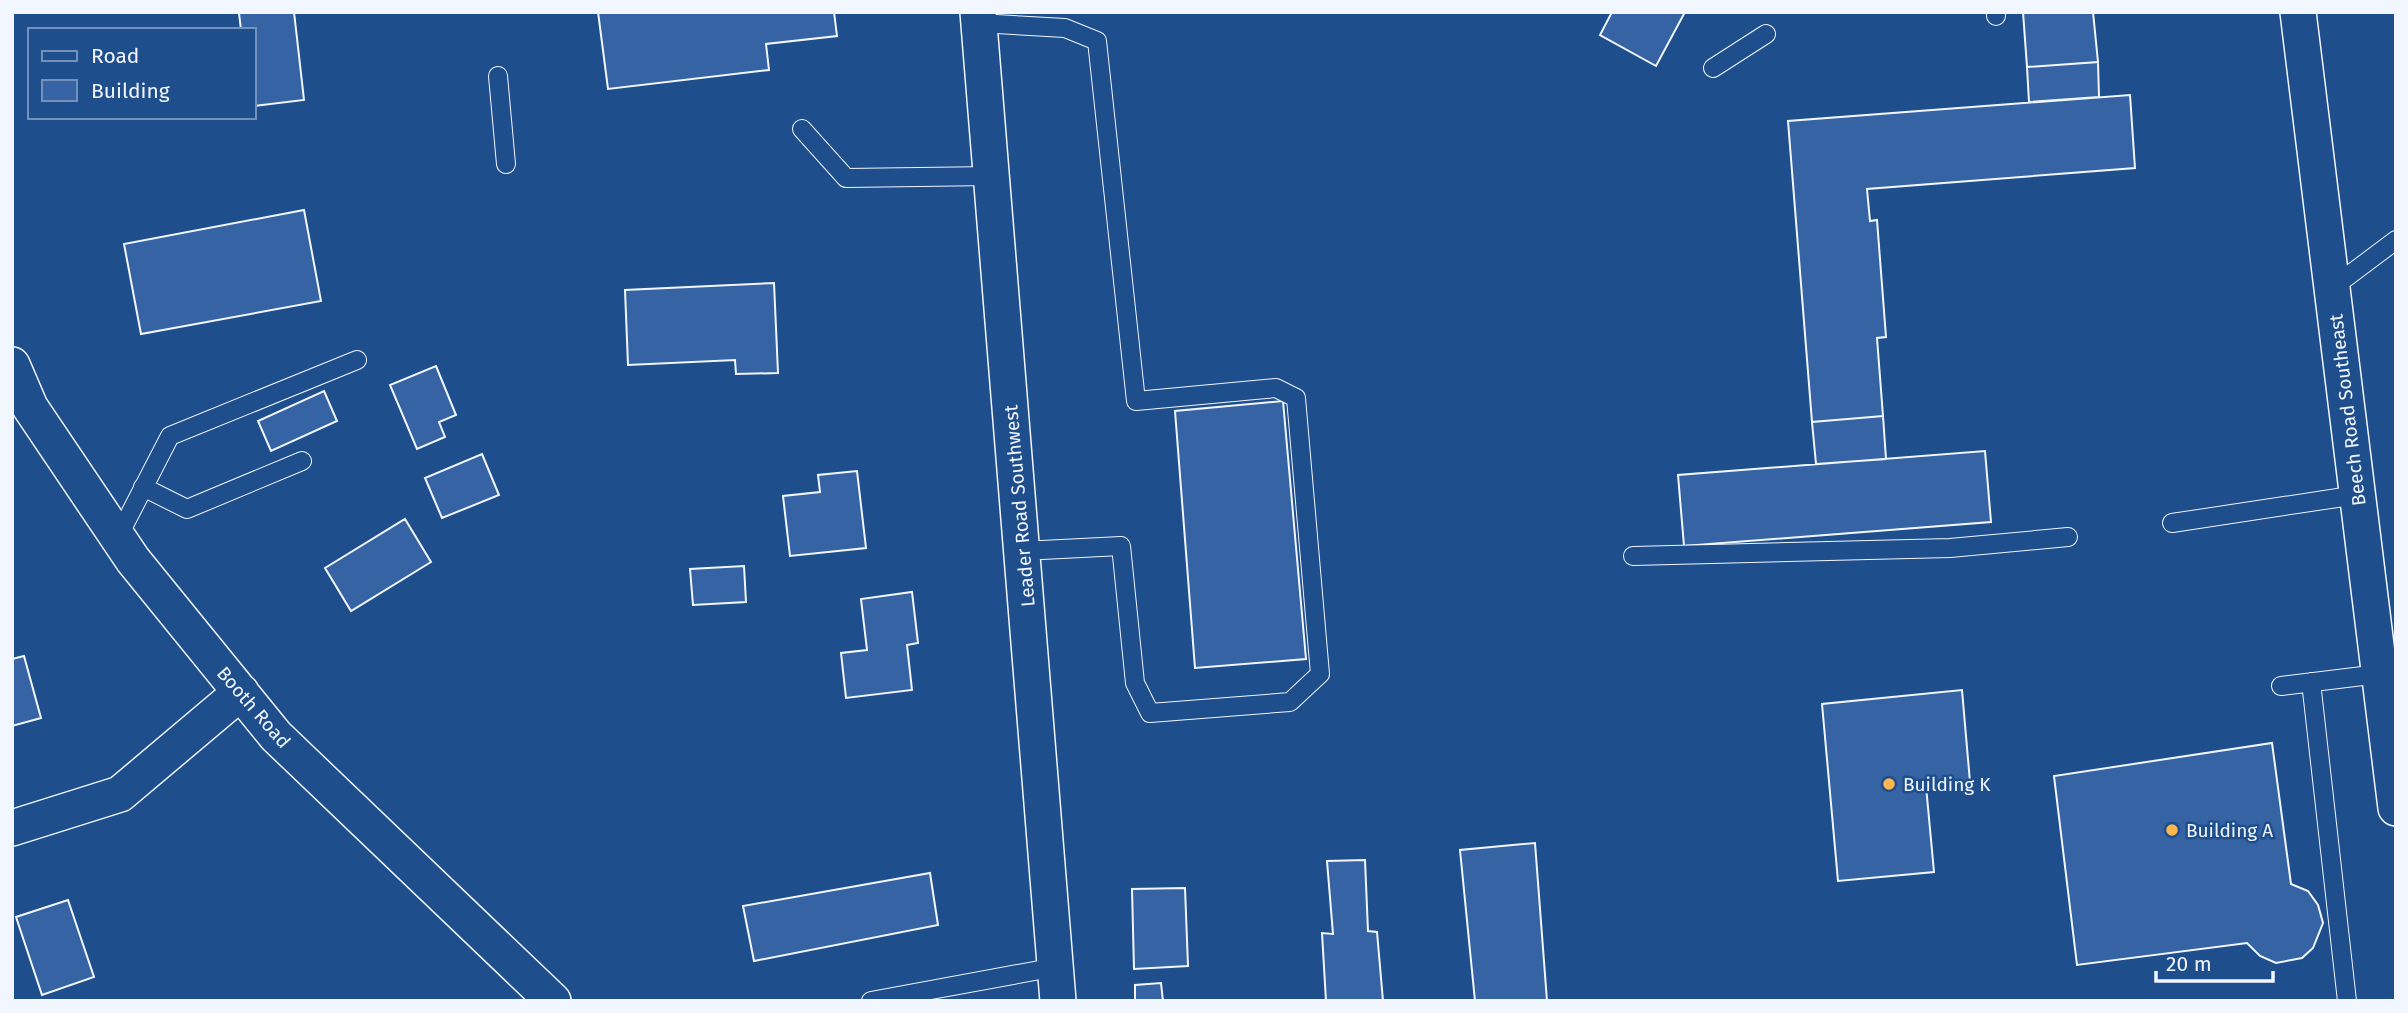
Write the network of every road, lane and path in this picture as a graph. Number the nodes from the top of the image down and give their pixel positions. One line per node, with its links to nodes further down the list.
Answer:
1 (2298, 12): 10 (street, Beech Road Southeast)
2 (978, 18): 8 (street, Leader Road Southwest); 20 (lane)
3 (1766, 34): 4 (lane)
4 (1713, 68)
5 (498, 76): 7 (lane)
6 (802, 129): 8 (lane)
7 (506, 164)
8 (992, 176): 20 (street, Leader Road Southwest)
9 (2396, 240): 10 (lane)
10 (2332, 288): 16 (street, Beech Road Southeast)
11 (357, 360): 15 (lane)
12 (12, 365): 13 (street, Booth Road)
13 (21, 410): 18 (street, Booth Road)
14 (302, 461): 15 (lane)
15 (143, 487): 18 (lane)
16 (2357, 495): 17 (lane); 22 (street, Beech Road Southeast)
17 (2172, 523)
18 (118, 537): 25 (street, Booth Road)
19 (2068, 537): 21 (lane)
20 (1022, 551): 28 (street, Leader Road Southwest)
21 (1633, 556)
22 (2379, 674): 23 (lane); 26 (street, Beech Road Southeast)
23 (2311, 682): 24 (lane); 31 (lane)
24 (2280, 686)
25 (241, 692): 27 (street); 29 (street, Booth Road)
26 (2396, 808)
27 (12, 828)
28 (1057, 984): 30 (lane)
29 (553, 1001)
30 (871, 1001)
31 (2347, 1001)

